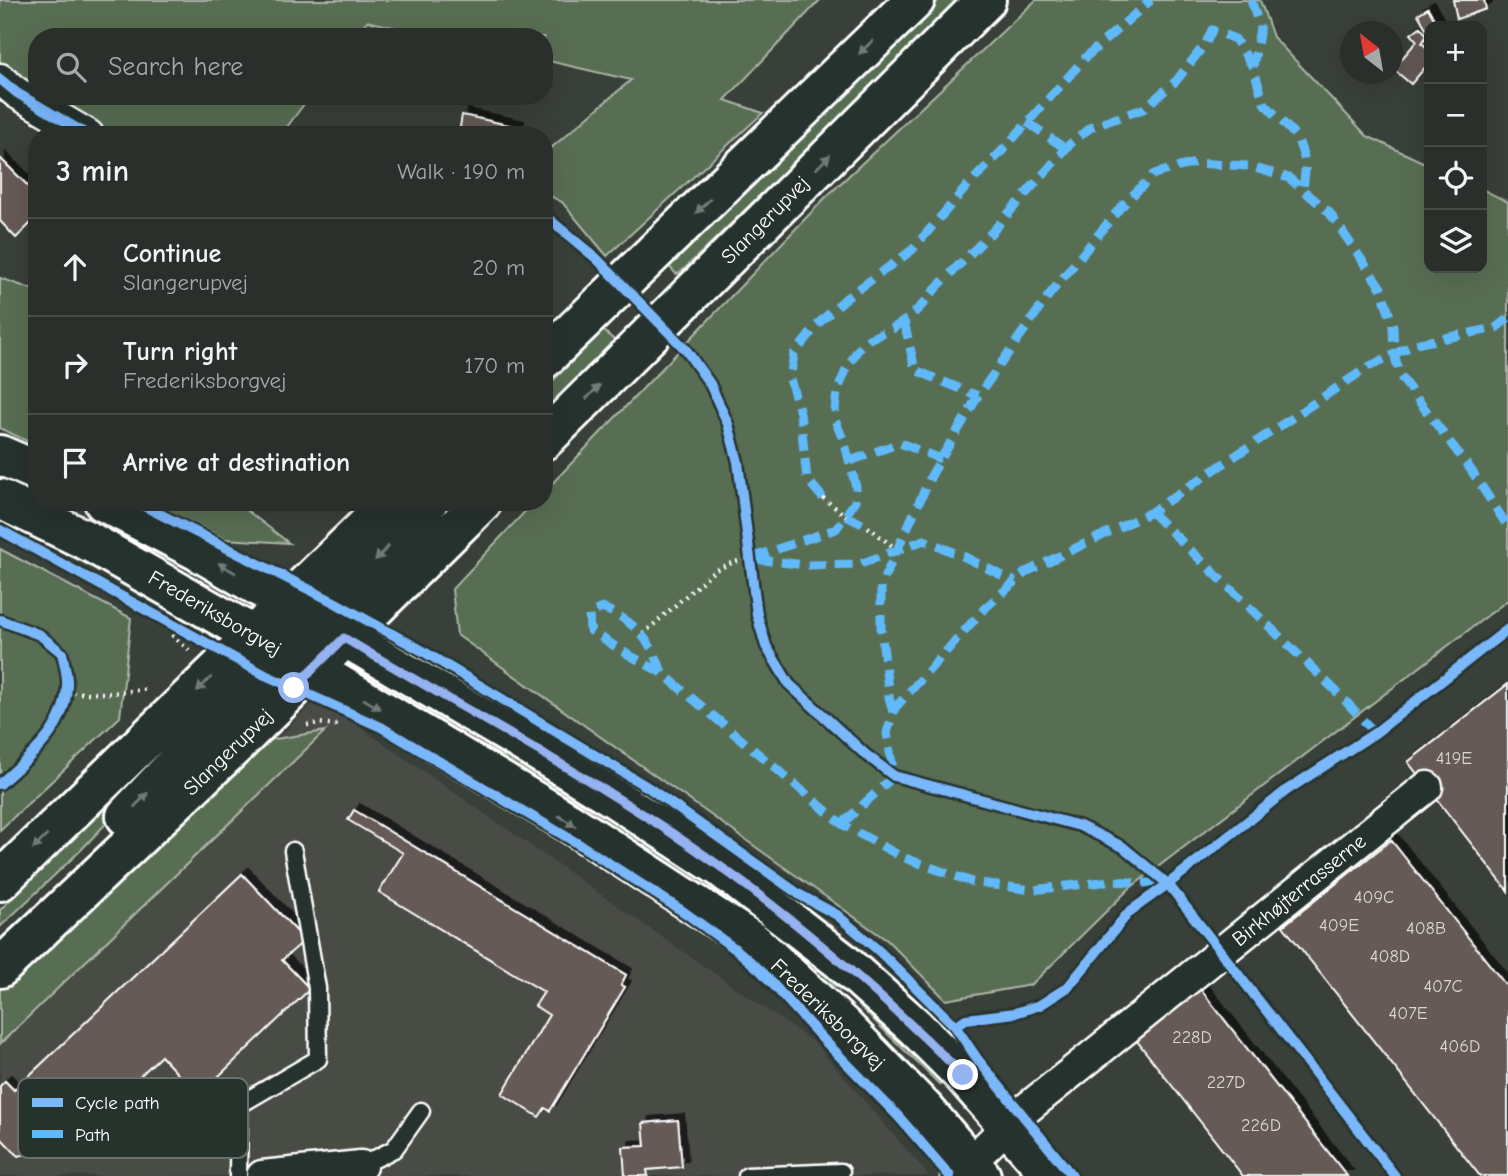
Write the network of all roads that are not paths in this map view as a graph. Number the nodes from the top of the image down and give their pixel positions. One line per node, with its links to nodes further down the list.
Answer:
1 (915, 0): 7 (main road, one-way to 7)
2 (986, 0): 8 (main road, Slangerupvej, one-way to 2)
3 (0, 79): 4 (street)
4 (28, 100)
5 (37, 105): 6 (street)
6 (73, 126)
7 (553, 351)
8 (553, 431)
9 (0, 455): 10 (main road)
10 (28, 467)
11 (0, 499): 17 (main road, Frederiksborgvej)
12 (121, 511): 16 (main road, Frederiksborgvej, one-way to 12)
13 (385, 511): 16 (main road, Slangerupvej)
14 (420, 511): 16 (main road, one-way to 16)
15 (469, 511): 16 (main road, Slangerupvej)
16 (315, 620): 17 (main road, Slangerupvej); 18 (main road, Slangerupvej); 18 (main road); 26 (main road, Frederiksborgvej)
17 (252, 636): 18 (main road, Frederiksborgvej); 21 (main road, Slangerupvej, one-way to 21)
18 (299, 662): 22 (main road, one-way to 18); 23 (main road, Slangerupvej); 29 (main road, Frederiksborgvej, one-way to 29)
19 (1427, 787): 26 (street, Birkhøjterrasserne)
20 (293, 851): 24 (lane)
21 (0, 881)
22 (0, 963)
23 (0, 968)
24 (248, 1100)
25 (421, 1111): 28 (lane)
26 (1008, 1125): 29 (street, Birkhøjterrasserne); 34 (main road, Frederiksborgvej)
27 (238, 1158): 31 (lane)
28 (361, 1166): 32 (street)
29 (969, 1171)
30 (841, 1172): 33 (lane)
31 (238, 1176)
32 (262, 1176)
33 (747, 1176)
34 (1052, 1176)

